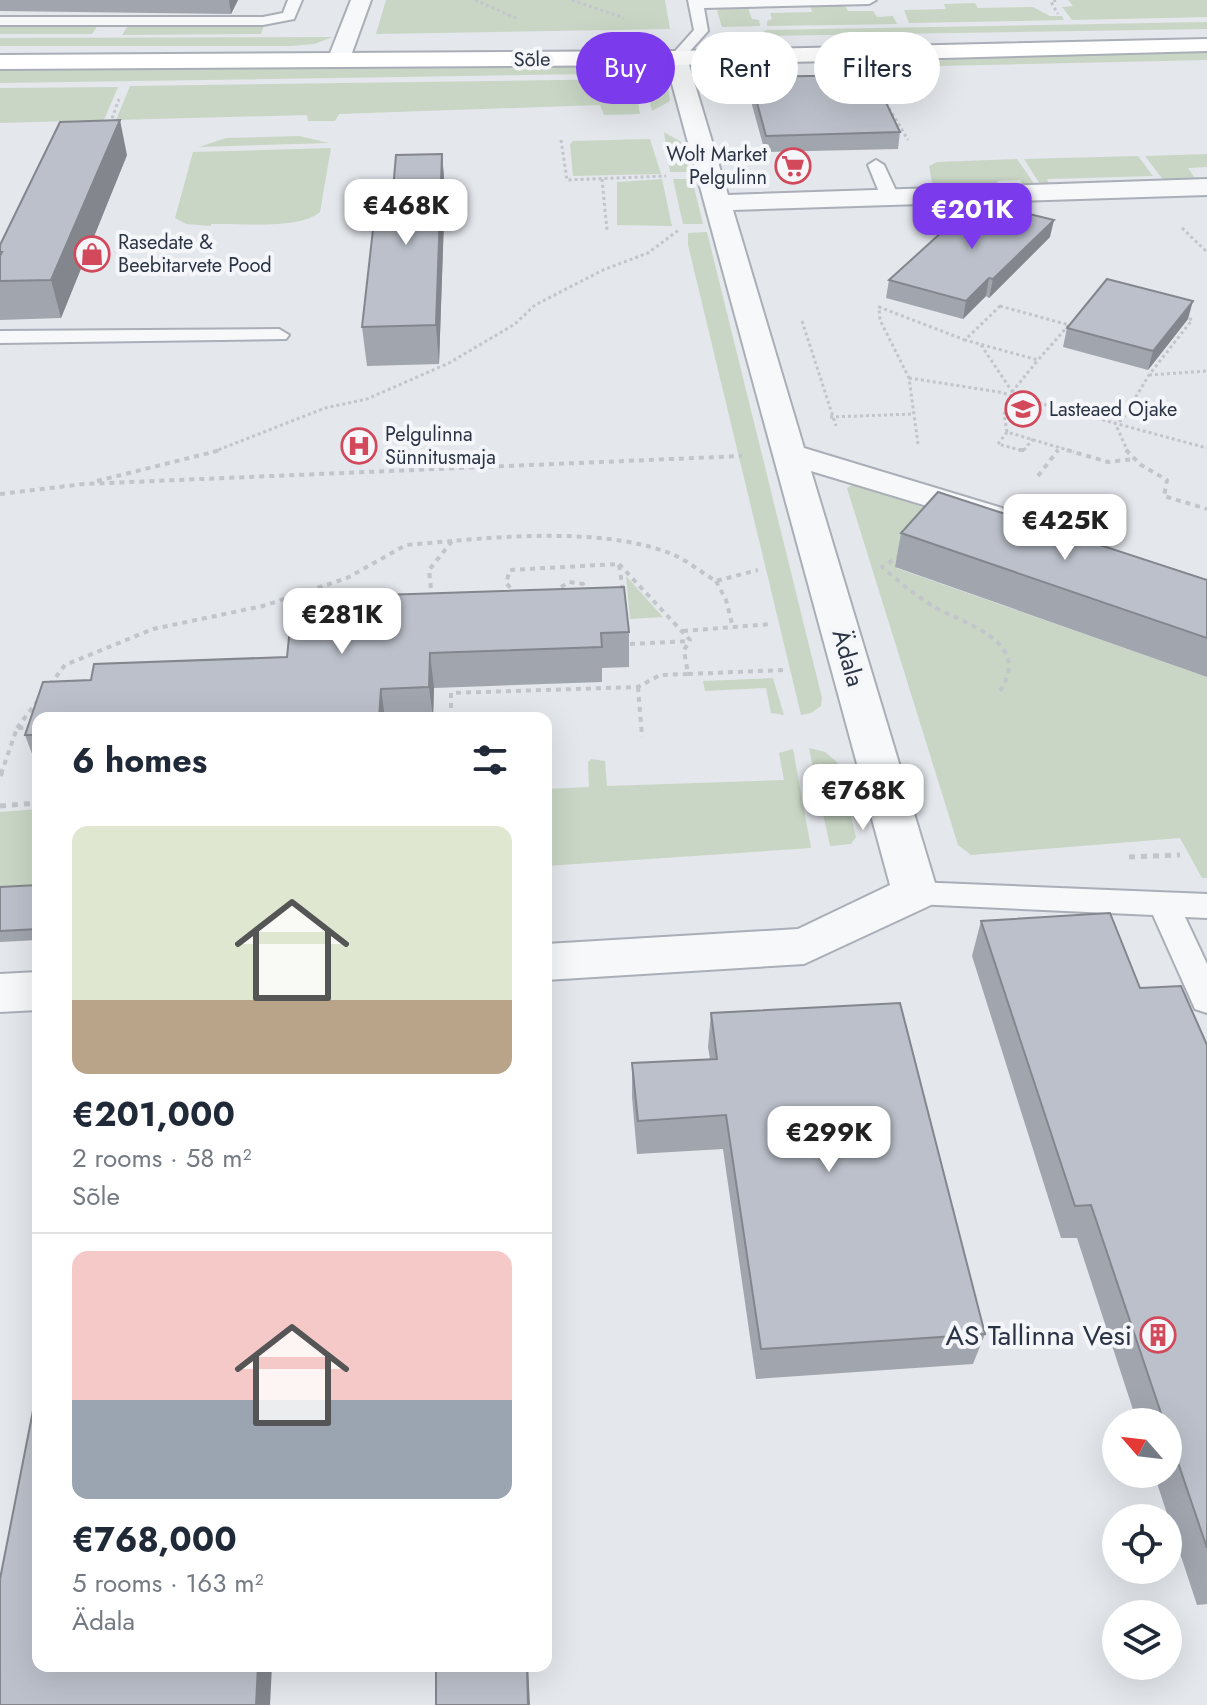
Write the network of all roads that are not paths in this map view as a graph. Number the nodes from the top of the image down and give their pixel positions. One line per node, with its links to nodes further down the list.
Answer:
1 (295, 0): 5 (lane)
2 (361, 0): 10 (street)
3 (869, 0): 4 (lane)
4 (695, 2): 9 (lane)
5 (0, 21)
6 (1207, 34): 9 (main road, Sõle)
7 (1207, 45): 9 (main road, Sõle)
8 (0, 50): 10 (main road, Sõle)
9 (683, 51): 10 (main road, Sõle); 15 (street, Ädala)
10 (340, 55): 11 (main road, Sõle)
11 (0, 62)
12 (876, 165): 14 (lane)
13 (1207, 187): 14 (street)
14 (890, 197): 15 (street)
15 (718, 203): 18 (street, Ädala)
16 (279, 335): 17 (lane)
17 (0, 337)
18 (786, 439): 19 (street); 20 (street, Ädala)
19 (1021, 524)
20 (915, 893): 21 (lane); 23 (street)
21 (1163, 902): 22 (lane); 26 (lane)
22 (1207, 906)
23 (552, 962)
24 (32, 991): 25 (street)
25 (0, 993)
26 (1207, 1000)

